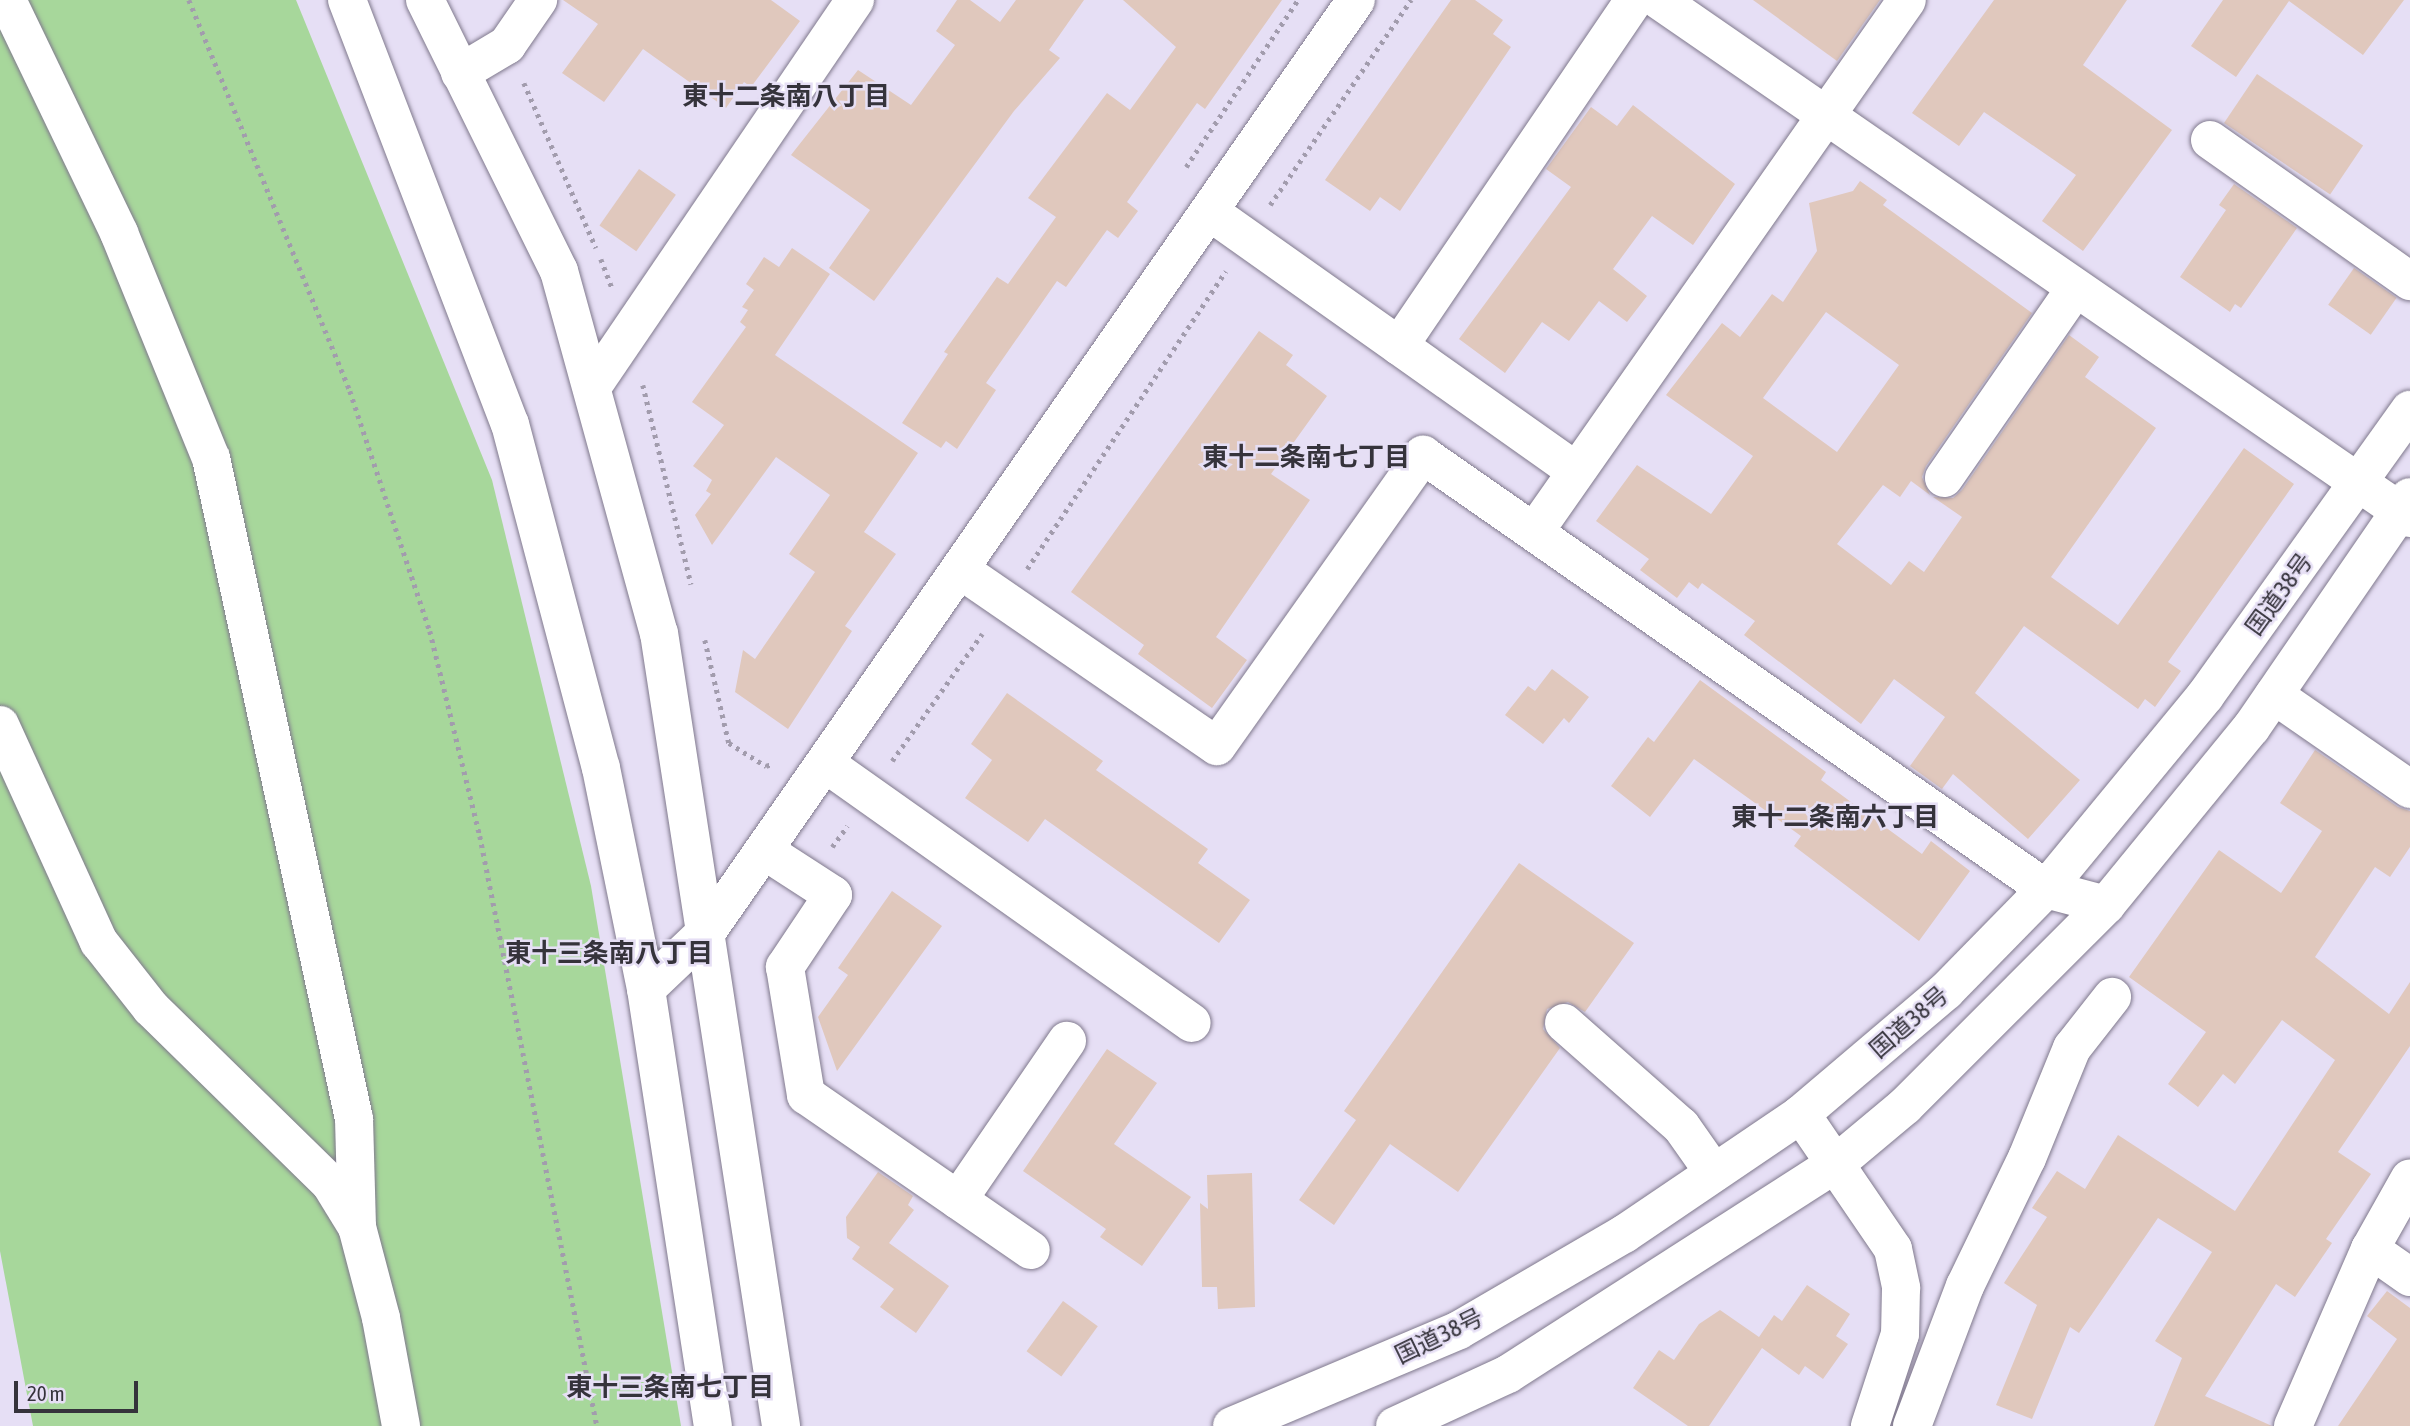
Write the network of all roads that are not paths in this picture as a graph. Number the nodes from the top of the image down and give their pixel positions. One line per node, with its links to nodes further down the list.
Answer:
1 (7, 0): 43 (main road)
2 (347, 0): 33 (main road)
3 (425, 0): 10 (main road)
4 (538, 0): 10 (main road)
5 (855, 0): 17 (main road)
6 (1356, 0): 13 (main road)
7 (1634, 0): 16 (main road)
8 (1659, 0): 11 (main road)
9 (1907, 0): 11 (main road)
10 (460, 73): 17 (main road)
11 (1827, 117): 15 (main road); 19 (main road)
12 (2210, 141): 14 (main road)
13 (1210, 212): 16 (main road); 24 (main road)
14 (2410, 281)
15 (2075, 289): 20 (main road); 21 (main road)
16 (1399, 346): 19 (main road)
17 (592, 387): 32 (main road)
18 (2410, 410): 21 (main road, 国道38号)
19 (1576, 471): 23 (main road)
20 (1944, 478)
21 (2359, 484): 22 (main road); 30 (main road, 国道38号)
22 (2407, 509): 25 (main road)
23 (1535, 531): 24 (main road); 30 (main road)
24 (962, 571): 27 (main road)
25 (2274, 695): 28 (main road); 31 (main road)
26 (0, 725): 43 (main road)
27 (826, 764): 29 (main road); 35 (main road)
28 (2410, 789)
29 (765, 850): 32 (main road); 42 (main road)
30 (2046, 889): 31 (main road); 38 (main road, 国道38号)
31 (2106, 905): 39 (main road)
32 (708, 930): 33 (main road); 49 (main road)
33 (646, 989): 48 (main road)
34 (2112, 997): 53 (main road)
35 (1192, 1023)
36 (1564, 1023): 40 (main road)
37 (1067, 1041): 42 (main road)
38 (1801, 1114): 39 (main road); 40 (main road, 国道38号)
39 (1838, 1162): 51 (main road); 52 (main road)
40 (1714, 1173): 50 (main road, 国道38号)
41 (2410, 1178): 44 (main road)
42 (958, 1200): 45 (main road)
43 (357, 1227): 47 (main road)
44 (2370, 1249): 46 (main road); 54 (main road)
45 (1031, 1250)
46 (2410, 1277)
47 (401, 1426)
48 (713, 1426)
49 (781, 1426)
50 (1232, 1426)
51 (1395, 1426)
52 (1870, 1426)
53 (1912, 1426)
54 (2292, 1426)

